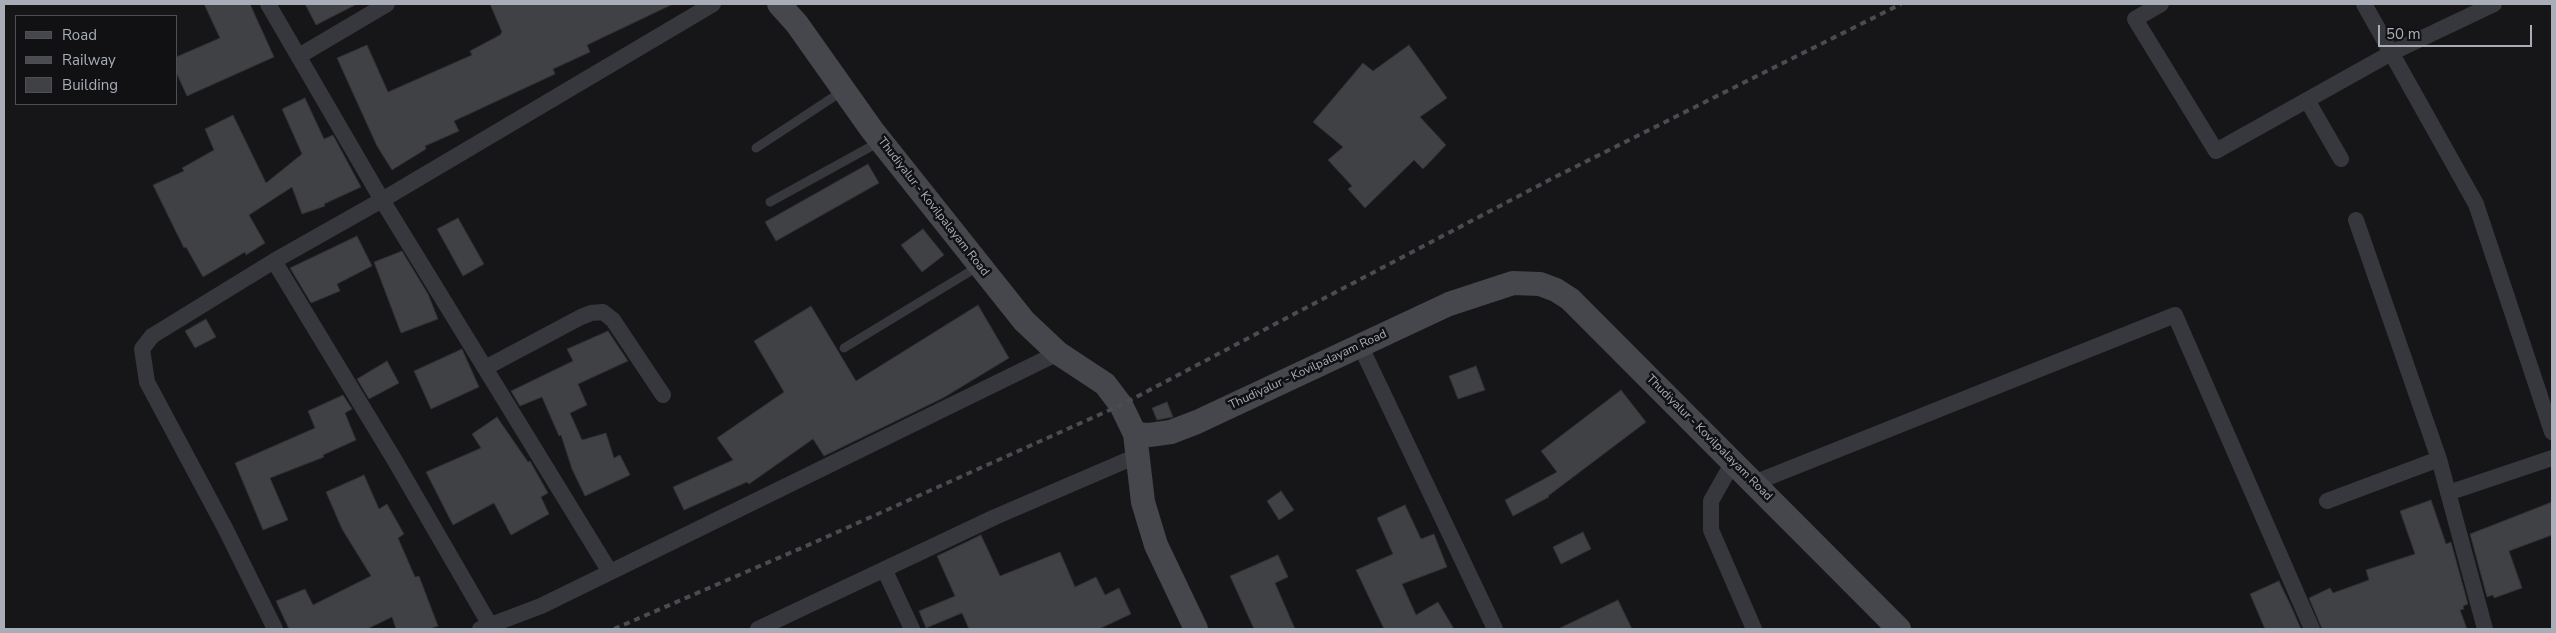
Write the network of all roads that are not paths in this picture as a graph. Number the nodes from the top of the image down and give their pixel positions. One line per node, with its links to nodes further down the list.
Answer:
1 (268, 4): 10 (street)
2 (387, 4): 10 (street)
3 (713, 4): 16 (street)
4 (779, 4): 11 (main road, Thudiyalur - Kovilpalayam Road)
5 (2161, 4): 12 (street)
6 (2364, 4): 9 (street)
7 (2494, 4): 8 (street)
8 (2464, 10): 9 (street)
9 (2393, 52): 12 (street); 26 (street)
10 (299, 56): 16 (street)
11 (844, 90): 13 (main road, Thudiyalur - Kovilpalayam Road); 14 (lane)
12 (2308, 100): 15 (street)
13 (881, 141): 17 (lane); 20 (main road, Thudiyalur - Kovilpalayam Road)
14 (756, 148)
15 (2341, 159)
16 (382, 200): 19 (street); 24 (street)
17 (770, 202)
18 (2356, 220): 29 (street)
19 (274, 261): 36 (street); 37 (street)
20 (979, 265): 22 (lane); 23 (main road, Thudiyalur - Kovilpalayam Road)
21 (1360, 345): 27 (main road, Thudiyalur - Kovilpalayam Road); 30 (main road, Thudiyalur - Kovilpalayam Road); 41 (street)
22 (844, 348)
23 (1058, 353): 27 (main road, Thudiyalur - Kovilpalayam Road); 35 (street)
24 (485, 368): 25 (street); 35 (street)
25 (663, 396)
26 (2552, 432)
27 (1137, 445): 34 (street); 40 (main road)
28 (2552, 458): 32 (street)
29 (2439, 459): 32 (street); 33 (street)
30 (1734, 462): 31 (main road, Thudiyalur - Kovilpalayam Road); 42 (street)
31 (1754, 483): 43 (main road, Thudiyalur - Kovilpalayam Road); 44 (street)
32 (2448, 493): 45 (street)
33 (2327, 501)
34 (885, 571): 38 (street); 39 (street)
35 (610, 572): 36 (street)
36 (485, 627)
37 (275, 629)
38 (758, 629)
39 (912, 629)
40 (1196, 629)
41 (1496, 629)
42 (1754, 629)
43 (1899, 629)
44 (2312, 629)
45 (2485, 629)

